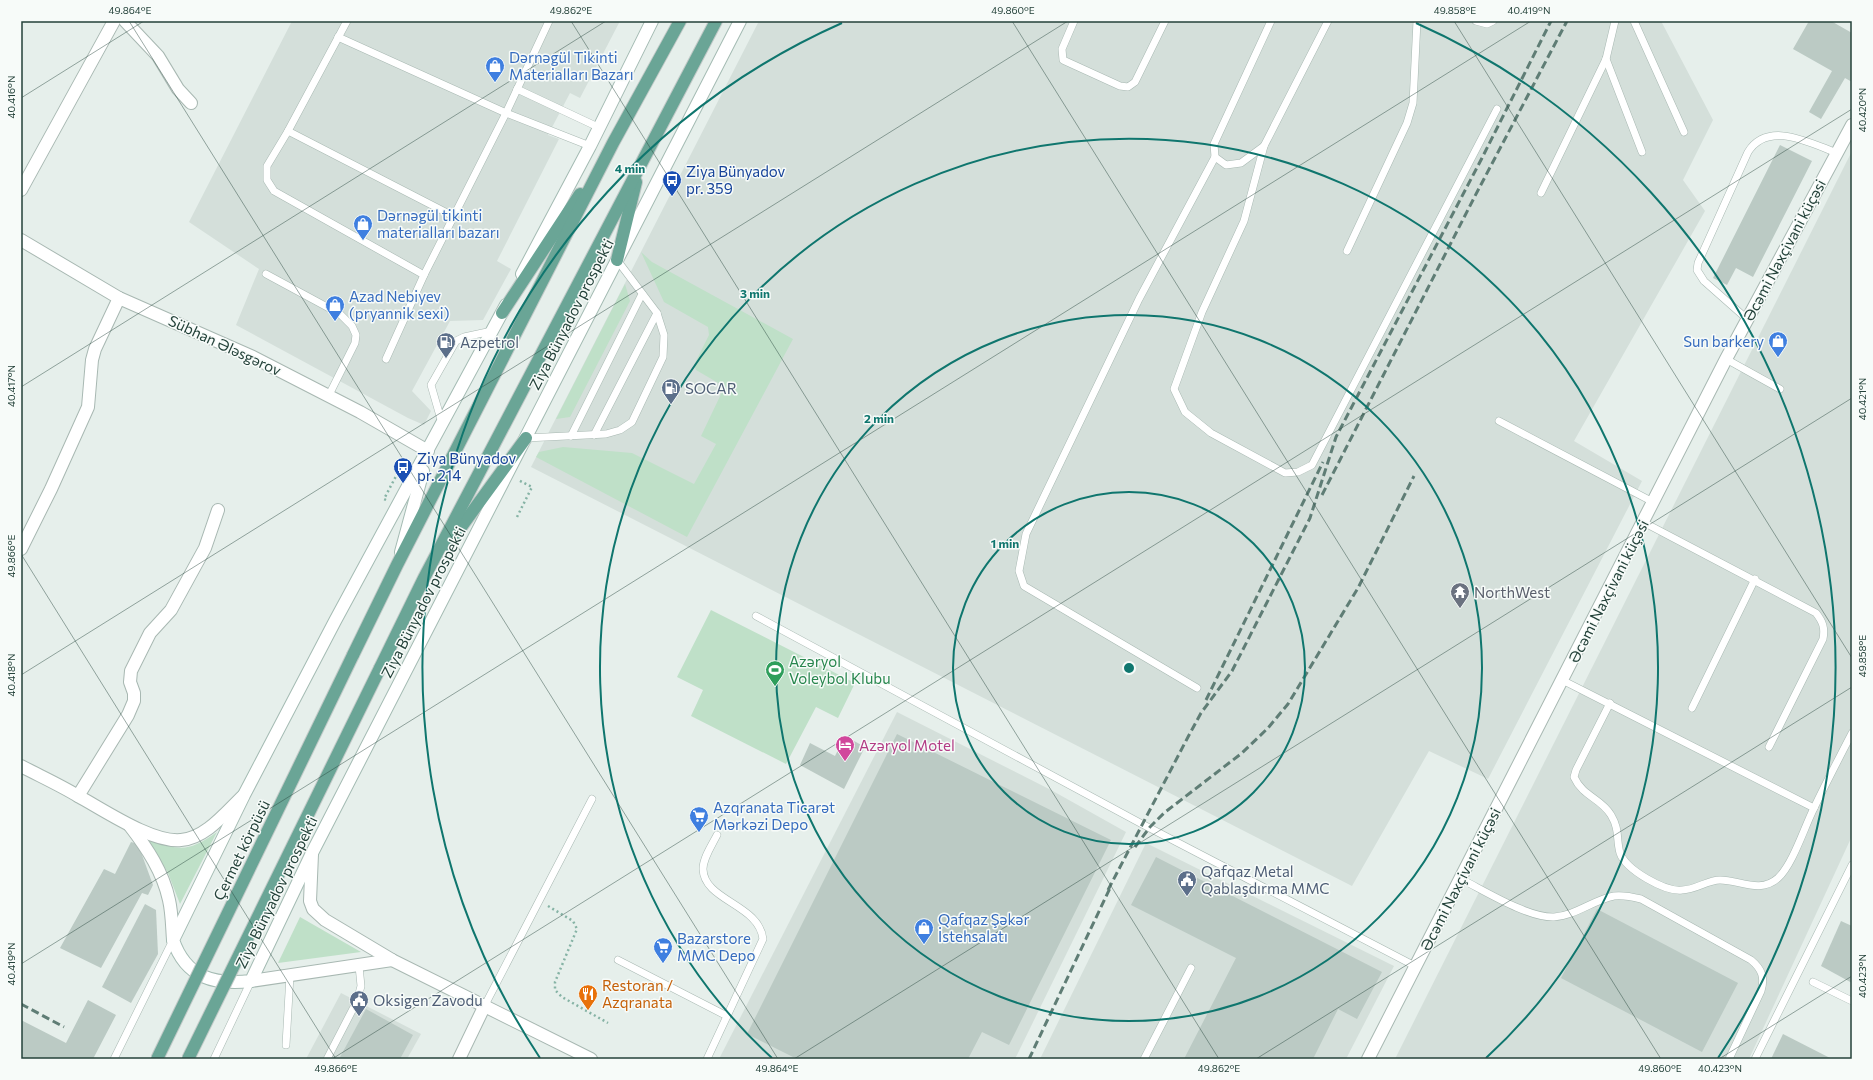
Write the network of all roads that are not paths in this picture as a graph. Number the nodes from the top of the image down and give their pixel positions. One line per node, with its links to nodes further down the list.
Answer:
1 (114, 21): 35 (street)
2 (125, 21): 21 (street)
3 (346, 21): 18 (lane)
4 (549, 21): 20 (lane)
5 (652, 21): 25 (street)
6 (716, 21): 34 (main road, Ziya Bünyadov prospekti)
7 (740, 21): 40 (street, Ziya Bünyadov prospekti)
8 (1074, 21): 9 (lane)
9 (1165, 21)
10 (1271, 21): 33 (lane)
11 (1328, 21): 30 (lane)
12 (1417, 21): 39 (lane)
13 (1476, 21): 14 (lane)
14 (1493, 21)
15 (1615, 21): 19 (lane)
16 (1634, 21): 27 (lane)
17 (678, 26): 28 (main road)
18 (338, 37): 23 (lane); 26 (lane)
19 (1606, 59): 31 (lane); 36 (lane)
20 (517, 90): 23 (lane); 25 (lane)
21 (191, 103)
22 (1497, 109): 30 (lane)
23 (506, 113): 29 (lane); 37 (lane)
24 (1852, 125): 32 (street, Əcəmi Naxçivani küçəsi)
25 (598, 127): 29 (street)
26 (288, 131): 37 (lane); 42 (lane)
27 (1684, 132)
28 (613, 143): 45 (main road); 63 (main road)
29 (590, 146): 45 (street)
30 (1264, 146): 33 (lane)
31 (1642, 152)
32 (1837, 152): 47 (street, Əcəmi Naxçivani küçəsi); 47 (lane)
33 (1215, 157): 68 (lane)
34 (641, 162): 40 (main road); 64 (main road, Ziya Bünyadov prospekti)
35 (21, 190)
36 (1542, 192)
37 (453, 216): 42 (lane)
38 (21, 240): 44 (street, Sübhan Ələsgərov)
39 (1347, 251)
40 (617, 260): 43 (lane); 57 (street, Ziya Bünyadov prospekti)
41 (266, 274): 52 (lane)
42 (424, 275): 49 (lane)
43 (642, 294): 46 (lane); 56 (lane)
44 (119, 298): 52 (street, Sübhan Ələsgərov); 62 (street)
45 (502, 313): 48 (street)
46 (657, 313): 55 (lane); 55 (lane)
47 (1747, 319): 50 (street, Əcəmi Naxçivani küçəsi)
48 (492, 331): 54 (street); 54 (lane)
49 (386, 359)
50 (1726, 359): 51 (lane); 59 (street, Əcəmi Naxçivani küçəsi)
51 (1780, 389)
52 (329, 395): 58 (street, Sübhan Ələsgərov)
53 (1499, 421): 59 (lane)
54 (443, 424): 58 (street)
55 (594, 434): 56 (lane)
56 (571, 436): 57 (lane)
57 (526, 438): 64 (main road); 80 (street, Ziya Bünyadov prospekti)
58 (428, 451): 63 (street); 74 (street)
59 (1653, 502): 61 (street, Əcəmi Naxçivani küçəsi)
60 (218, 510): 75 (street)
61 (1643, 522): 65 (lane); 67 (street, Əcəmi Naxçivani küçəsi)
62 (21, 549)
63 (397, 565): 97 (main road, Çermet körpüsü, bridge)
64 (424, 578): 98 (main road, Ziya Bünyadov prospekti, bridge)
65 (1755, 580): 70 (lane); 72 (lane)
66 (756, 616): 87 (lane)
67 (1562, 680): 69 (lane); 82 (street, Əcəmi Naxçivani küçəsi)
68 (1197, 688)
69 (1610, 703): 77 (lane); 77 (lane)
70 (1692, 708)
71 (1852, 733): 77 (lane)
72 (1769, 747)
73 (21, 766): 75 (street)
74 (244, 795): 78 (street); 83 (street)
75 (78, 796): 78 (street)
76 (592, 799): 93 (lane)
77 (1814, 808)
78 (129, 825): 83 (street)
79 (717, 835): 94 (lane)
80 (312, 853): 84 (street); 90 (street, Ziya Bünyadov prospekti)
81 (1852, 865): 107 (lane)
82 (1461, 879): 87 (street, Əcəmi Naxçivani küçəsi); 106 (lane)
83 (173, 940): 90 (street, Ziya Bünyadov prospekti); 96 (lane)
84 (392, 960): 86 (street); 93 (street)
85 (618, 960): 94 (lane)
86 (359, 966): 89 (street); 100 (lane)
87 (1415, 966): 105 (street, Əcəmi Naxçivani küçəsi)
88 (1191, 968): 104 (lane)
89 (290, 975): 90 (street); 95 (lane)
90 (251, 980): 99 (lane)
91 (1813, 982): 92 (lane)
92 (1852, 1001)
93 (485, 1005): 101 (street); 102 (street)
94 (727, 1016): 103 (lane)
95 (286, 1045)
96 (114, 1059)
97 (157, 1059)
98 (188, 1059)
99 (214, 1059)
100 (327, 1059)
101 (459, 1059)
102 (590, 1059)
103 (708, 1059)
104 (1144, 1059)
105 (1368, 1059)
106 (1729, 1059)
107 (1755, 1059)

